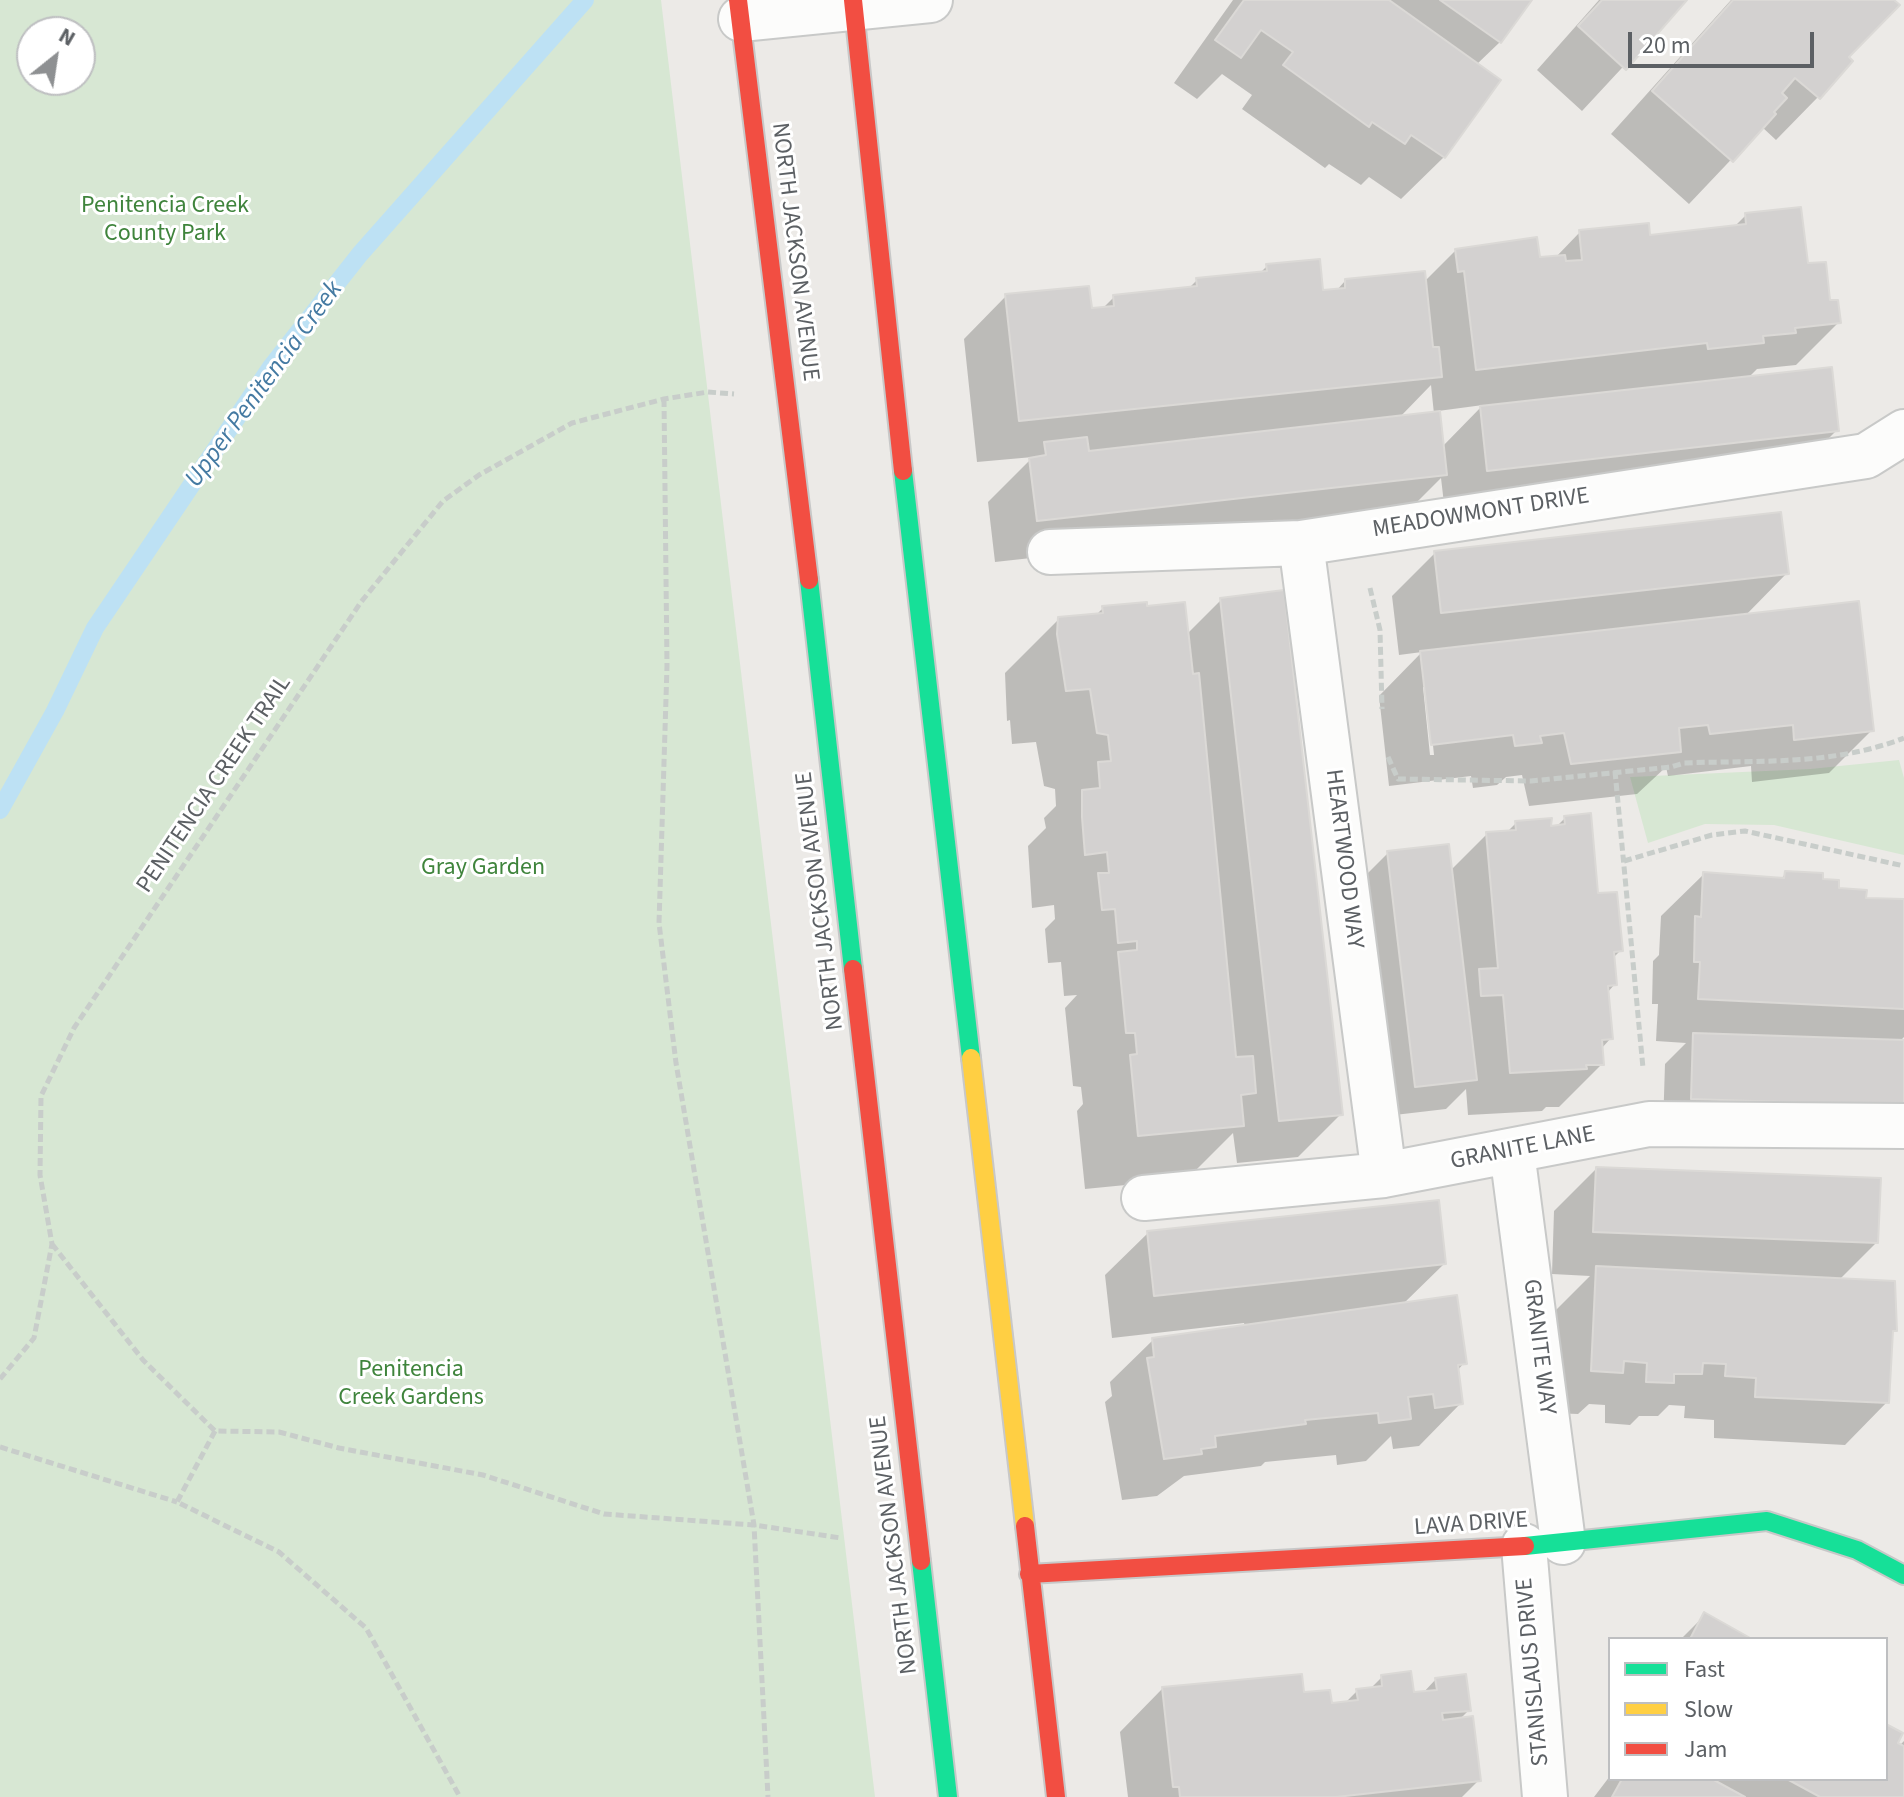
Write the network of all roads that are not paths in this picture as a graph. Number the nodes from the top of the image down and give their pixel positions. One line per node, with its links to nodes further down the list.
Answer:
1 (930, 0): 2 (street)
2 (854, 4): 3 (street); 12 (main road)
3 (739, 10): 14 (main road, NORTH JACKSON AVENUE)
4 (1904, 432): 5 (street, MEADOWMONT DRIVE)
5 (1301, 543): 6 (street, MEADOWMONT DRIVE); 9 (street, HEARTWOOD WAY)
6 (1050, 552)
7 (1904, 1126): 8 (street, GRANITE LANE)
8 (1512, 1152): 9 (street, GRANITE LANE); 11 (street, GRANITE WAY)
9 (1384, 1175): 10 (street, GRANITE LANE)
10 (1144, 1198)
11 (1543, 1544): 12 (main road, LAVA DRIVE); 13 (main road, LAVA DRIVE); 16 (street, STANISLAUS DRIVE)
12 (1029, 1574): 15 (main road)
13 (1904, 1575)
14 (948, 1797)
15 (1056, 1797)
16 (1545, 1797)

